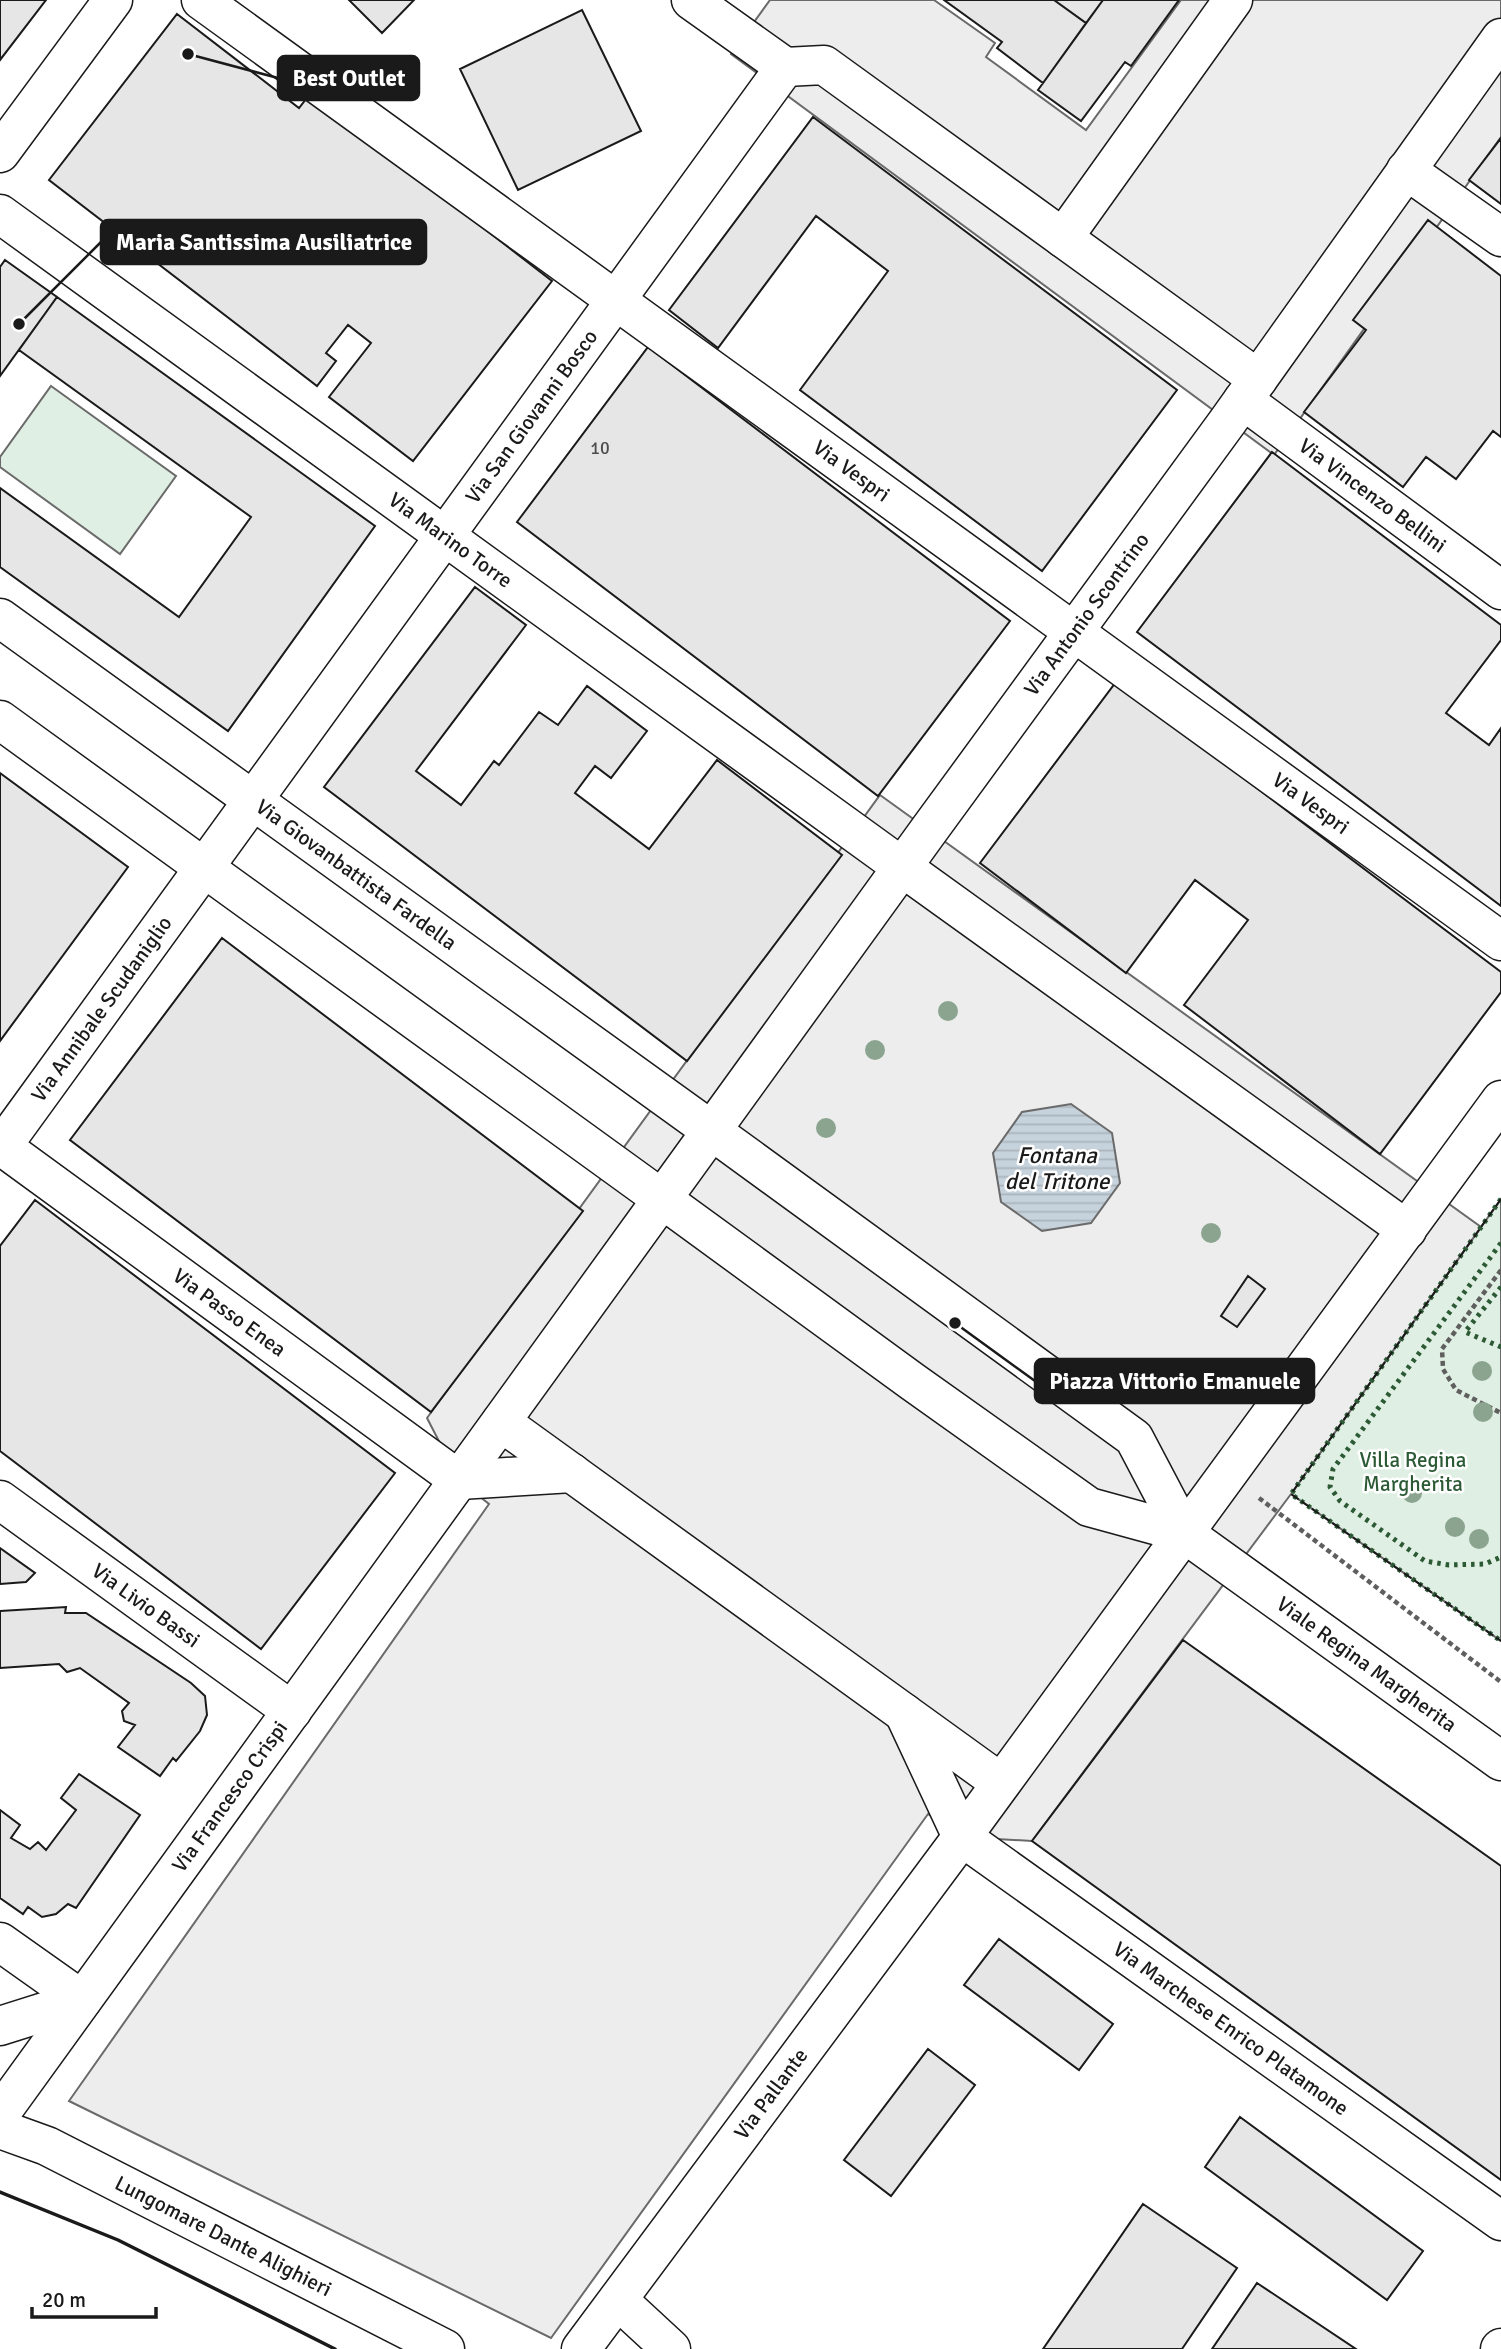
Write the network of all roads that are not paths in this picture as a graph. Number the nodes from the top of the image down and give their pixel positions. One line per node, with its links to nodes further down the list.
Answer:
1 (113, 0): 7 (street)
2 (201, 0): 12 (street, Via Vespri)
3 (691, 0): 6 (street)
4 (1233, 0): 11 (street)
5 (1501, 38): 8 (street, Via Antonio Scontrino)
6 (785, 67): 11 (street, Via Vincenzo Bellini); 12 (street, Via San Giovanni Bosco)
7 (0, 153)
8 (1406, 170): 10 (street); 13 (street, Via Antonio Scontrino)
9 (0, 214): 14 (street, Via Marino Torre)
10 (1501, 237)
11 (1063, 238): 13 (street, Via Vincenzo Bellini)
12 (616, 301): 14 (street, Via San Giovanni Bosco); 17 (street, Via Vespri)
13 (1250, 389): 15 (street, Via Vincenzo Bellini); 17 (street, Via Antonio Scontrino)
14 (446, 537): 19 (street, Via San Giovanni Bosco); 20 (street, Via Marino Torre)
15 (1501, 590)
16 (0, 618): 19 (street, Via Giovanbattista Fardella)
17 (1074, 632): 20 (street, Via Antonio Scontrino); 22 (street, Via Vespri)
18 (0, 720): 21 (street)
19 (254, 801): 21 (street, Via Annibale Scudaniglio); 24 (street, Via Giovanbattista Fardella)
20 (902, 867): 24 (street, Via Antonio Scontrino); 27 (street, Via Marino Torre)
21 (205, 868): 25 (street, Via Annibale Scudaniglio); 26 (street)
22 (1501, 941)
23 (1501, 1100): 27 (street, Via Pallante)
24 (712, 1131): 26 (street, Via Francesco Crispi); 32 (street, Via Giovanbattista Fardella)
25 (1, 1147): 30 (street, Via Passo Enea)
26 (662, 1199): 28 (street, Via Francesco Crispi); 32 (street)
27 (1407, 1230): 32 (street, Via Pallante)
28 (501, 1422): 29 (street); 30 (street, Via Francesco Crispi)
29 (572, 1473): 30 (street); 34 (street)
30 (459, 1480): 33 (street, Via Francesco Crispi)
31 (0, 1500): 33 (street, Via Livio Bassi)
32 (1184, 1533): 35 (street, Viale Regina Margherita); 36 (street, Via Pallante)
33 (292, 1711): 39 (street, Via Francesco Crispi)
34 (904, 1713): 36 (street); 37 (street)
35 (1501, 1761)
36 (1001, 1783): 37 (street, Via Pallante)
37 (962, 1837): 43 (street, Via Marchese Enrico Platamone); 44 (street, Via Pallante)
38 (0, 1941): 39 (street)
39 (82, 2000): 40 (street); 41 (street, Via Francesco Crispi)
40 (0, 2026)
41 (0, 2114)
42 (0, 2129): 45 (street, Lungomare Dante Alighieri)
43 (1501, 2221)
44 (618, 2300): 46 (street, Via Pallante); 47 (street)
45 (445, 2349)
46 (581, 2349)
47 (671, 2349)

